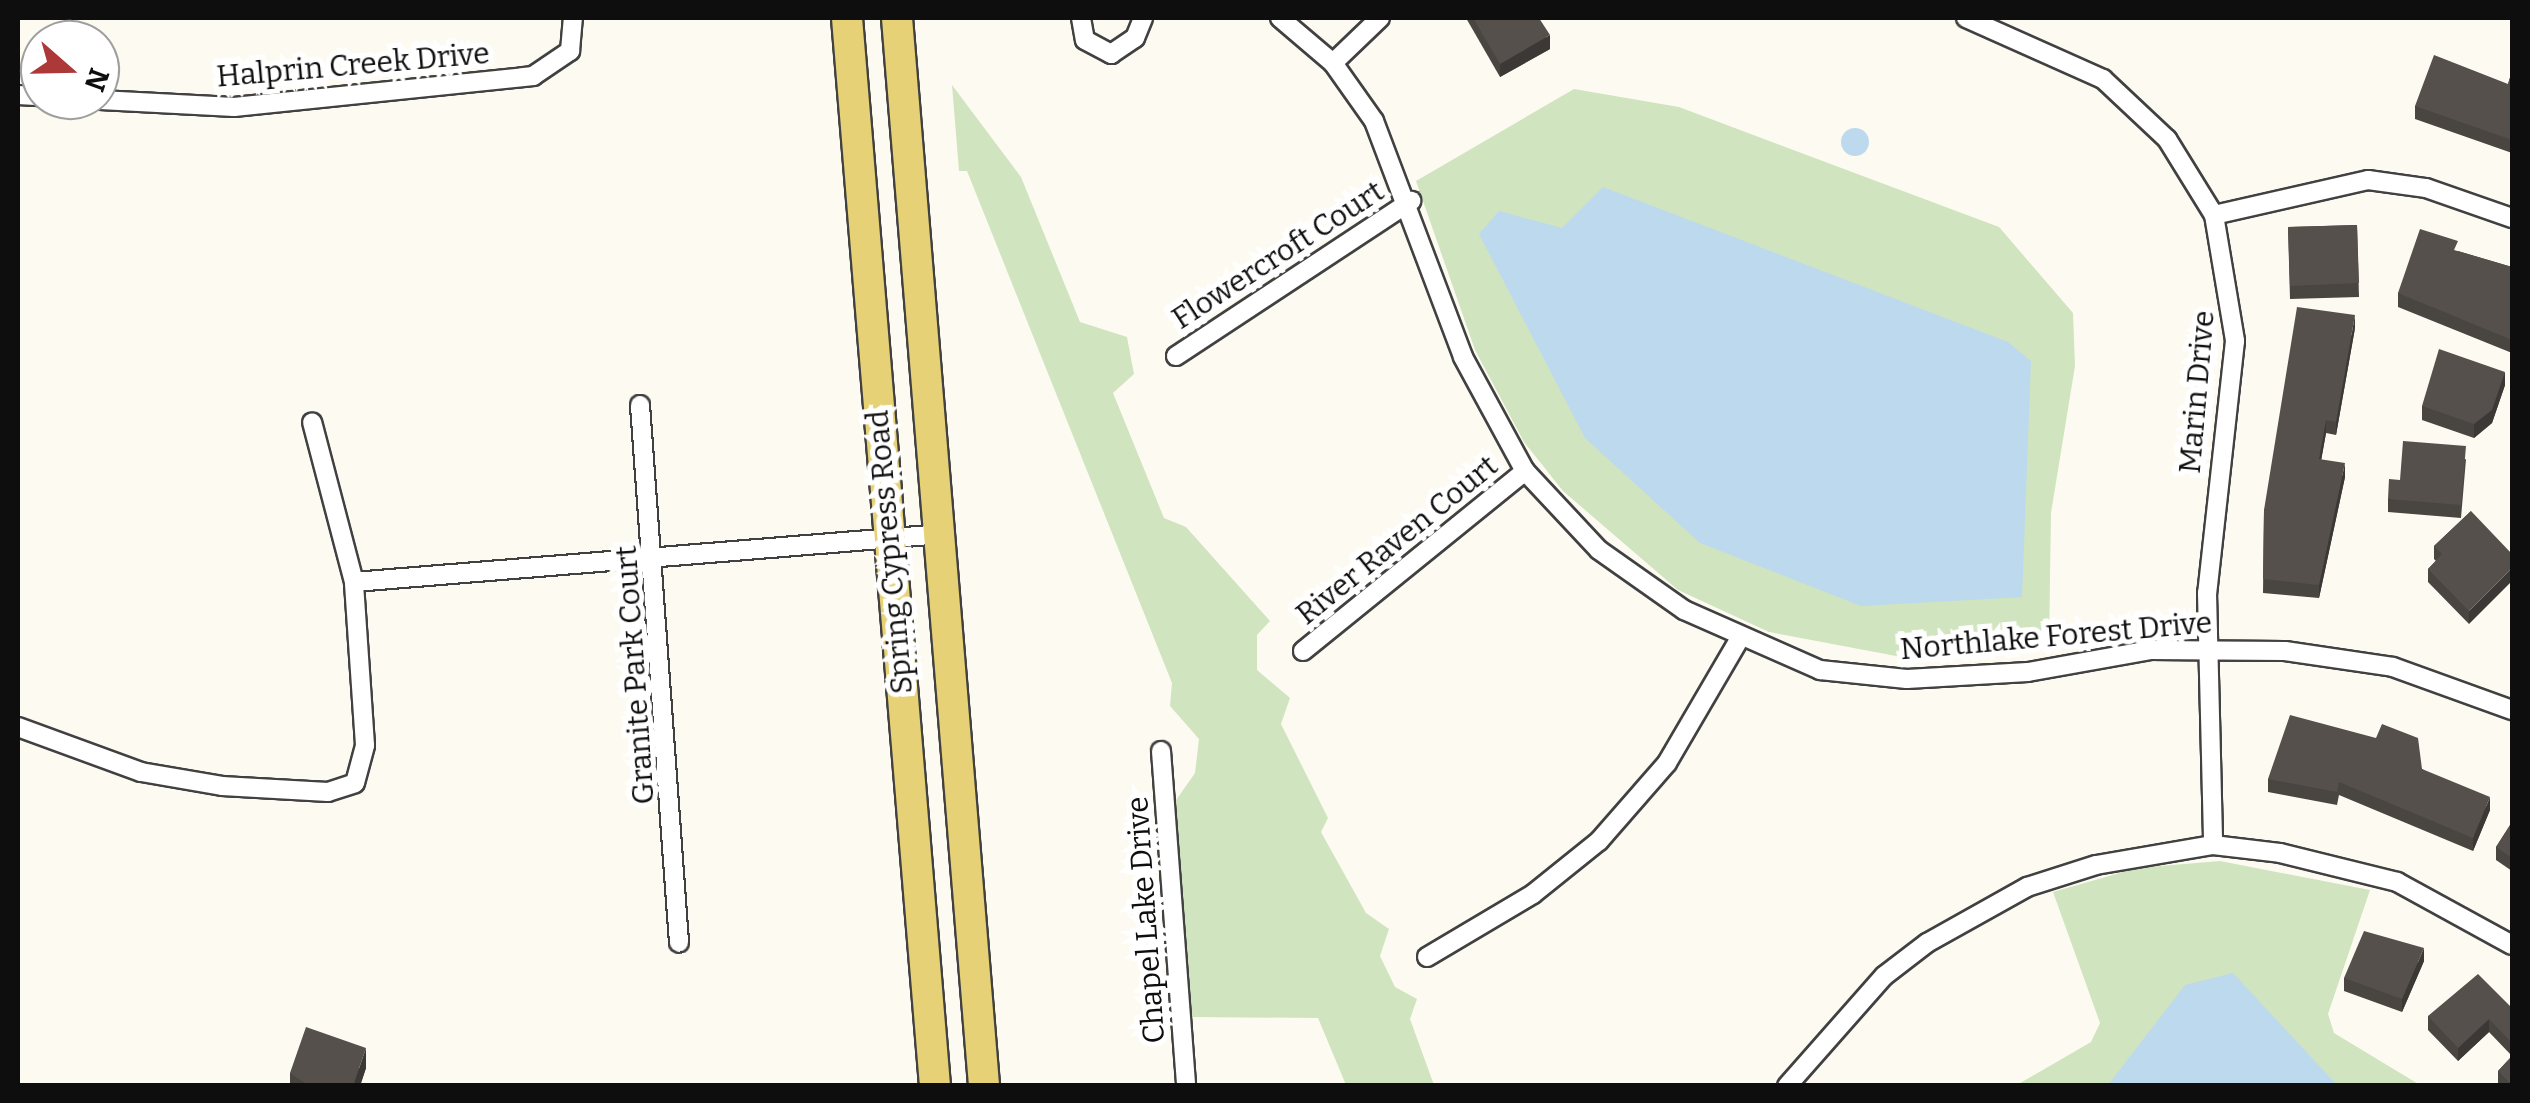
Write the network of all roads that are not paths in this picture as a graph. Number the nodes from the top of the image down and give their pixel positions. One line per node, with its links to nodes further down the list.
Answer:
1 (573, 18): 11 (street, Halprin Creek Drive)
2 (846, 18): 20 (main road, Spring Cypress Road)
3 (897, 18): 19 (main road, Spring Cypress Road)
4 (1081, 18): 5 (street)
5 (1143, 18)
6 (1280, 18): 10 (street, Northlake Forest Drive)
7 (1380, 18): 10 (street)
8 (1966, 18): 9 (street, Marin Drive)
9 (1996, 23): 13 (street, Marin Drive)
10 (1334, 64): 12 (street, Northlake Forest Drive)
11 (120, 101)
12 (1411, 201): 15 (street, Flowercroft Court); 18 (street, Northlake Forest Drive)
13 (2214, 215): 14 (street); 24 (street, Marin Drive)
14 (2512, 218)
15 (1176, 356)
16 (640, 405): 21 (street, Granite Park Court)
17 (312, 422): 22 (street)
18 (1526, 471): 23 (street, Northlake Forest Drive); 25 (street, River Raven Court)
19 (941, 534): 20 (street); 33 (main road, Spring Cypress Road)
20 (889, 539): 21 (street); 34 (main road, Spring Cypress Road)
21 (657, 562): 22 (street); 30 (street, Granite Park Court)
22 (354, 582): 27 (street)
23 (1739, 640): 24 (street, Northlake Forest Drive); 32 (street)
24 (2208, 650): 26 (street, Northlake Forest Drive); 29 (street, Marin Drive)
25 (1304, 651)
26 (2512, 710)
27 (18, 727)
28 (1161, 751): 36 (street, Chapel Lake Drive)
29 (2213, 845): 31 (street); 37 (street)
30 (679, 942)
31 (2512, 945)
32 (1427, 957)
33 (983, 1084): 35 (main road)
34 (935, 1086)
35 (947, 1086)
36 (1186, 1086)
37 (1787, 1086)

